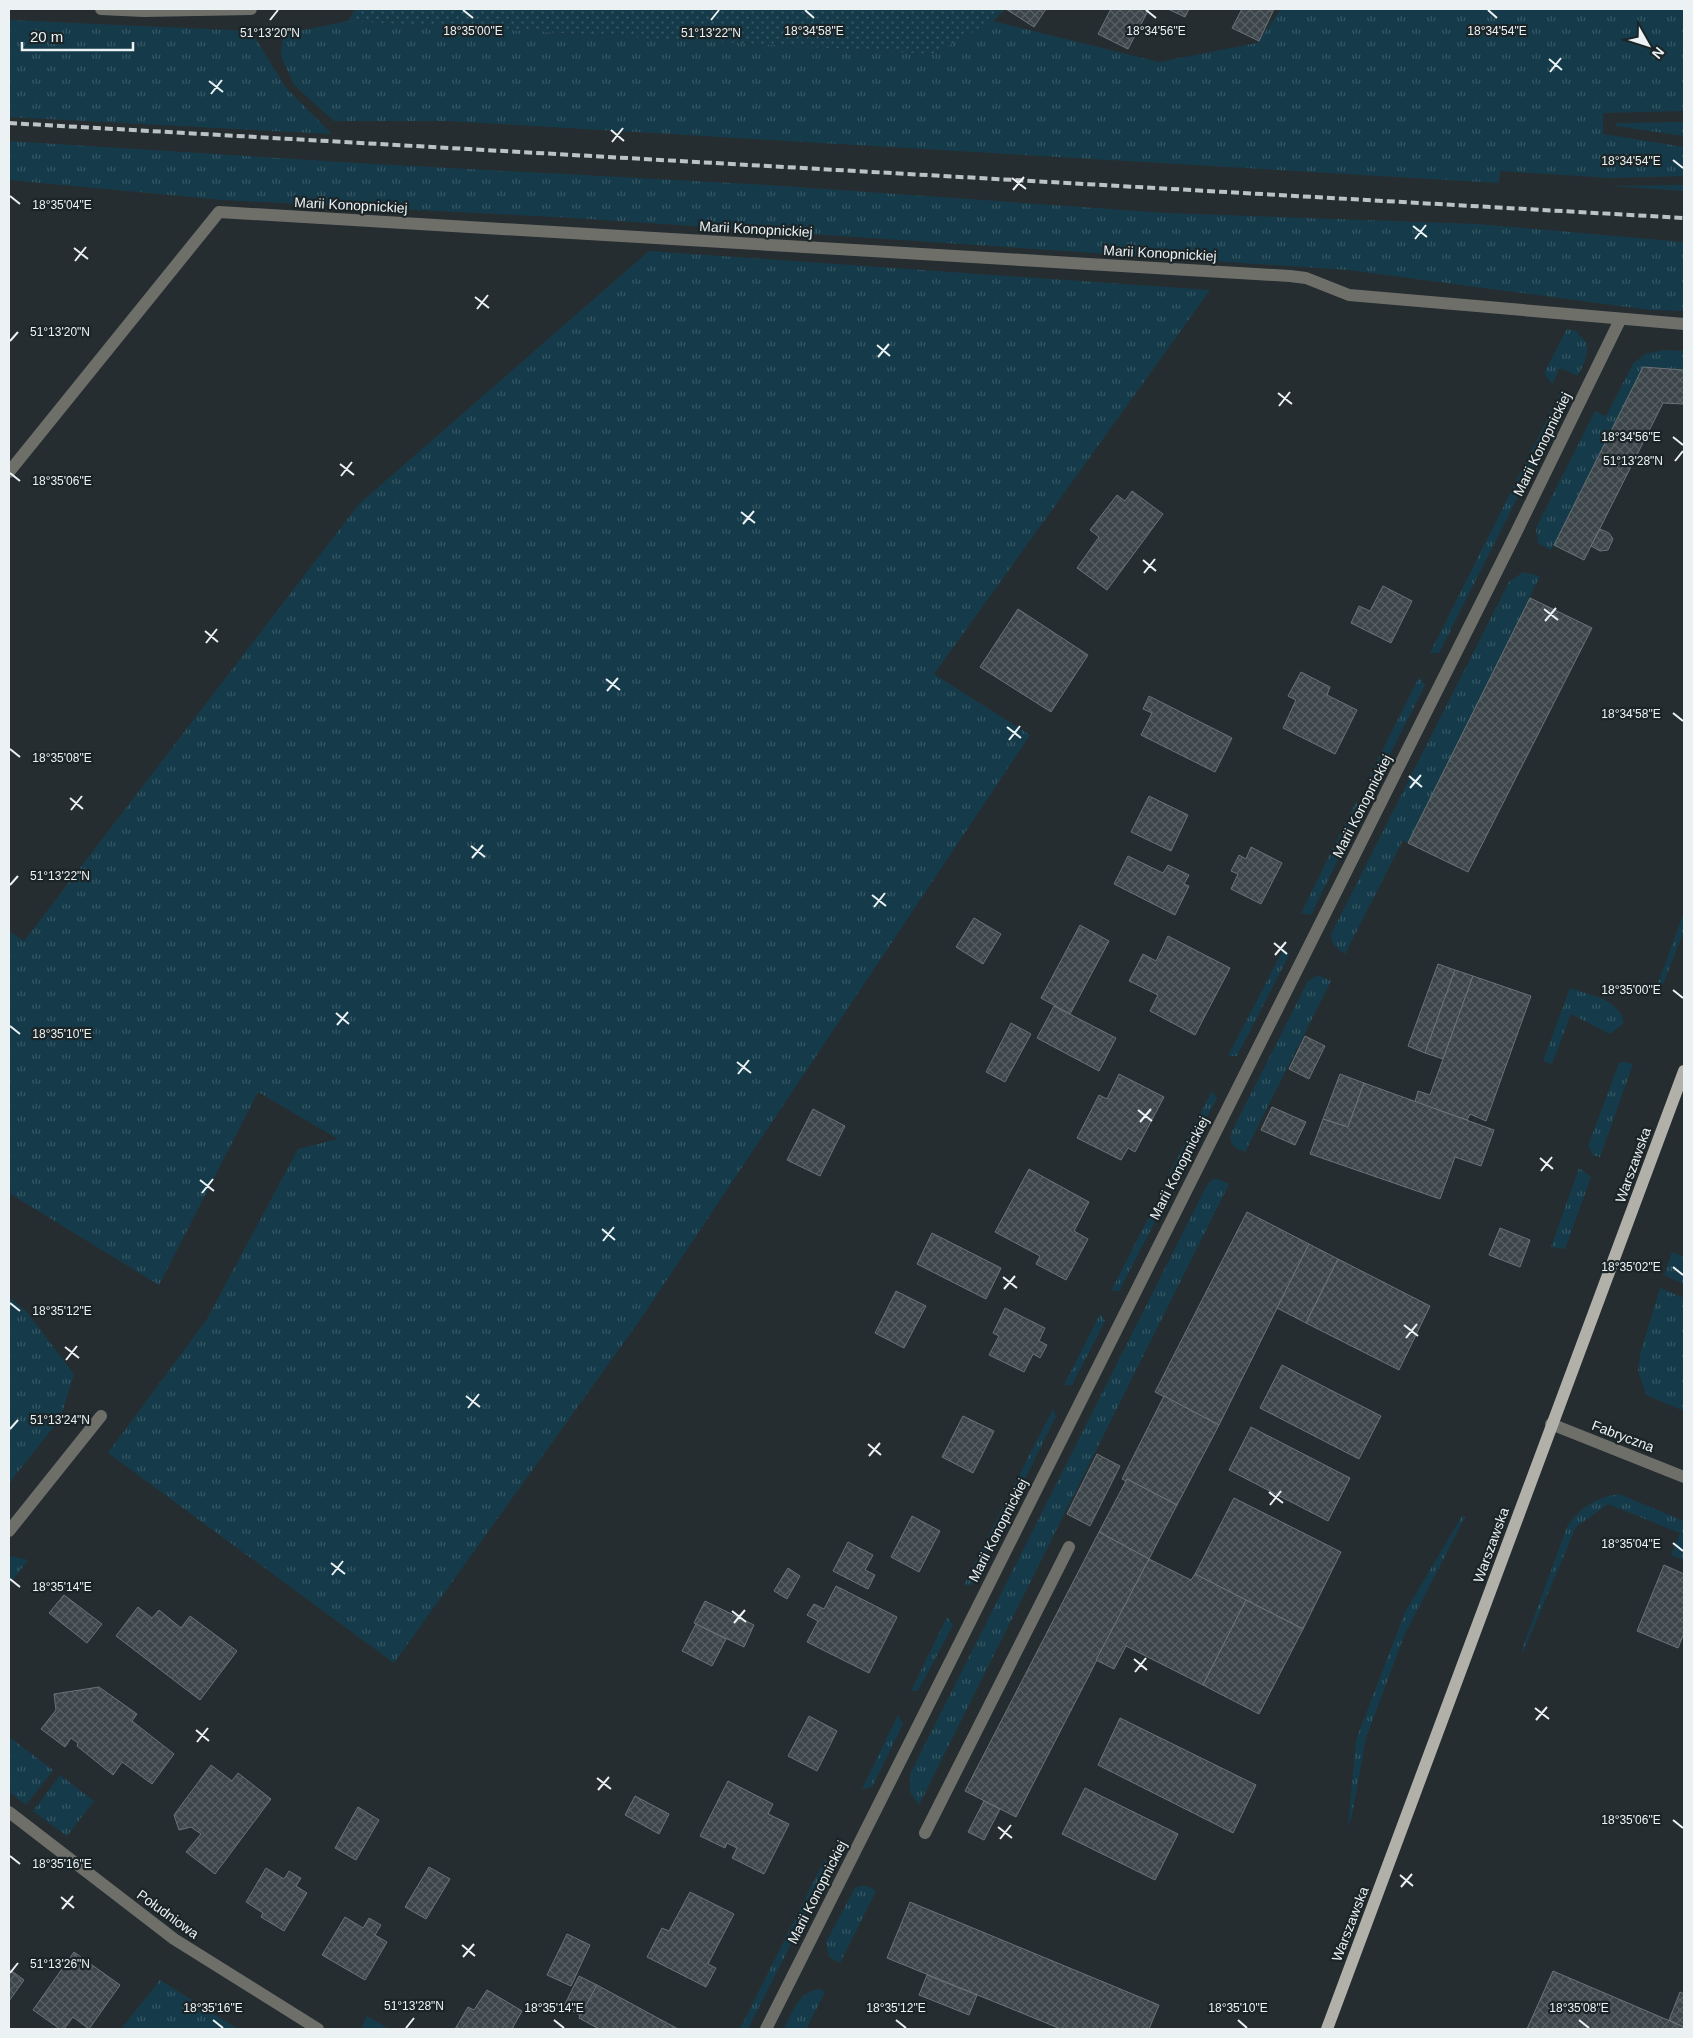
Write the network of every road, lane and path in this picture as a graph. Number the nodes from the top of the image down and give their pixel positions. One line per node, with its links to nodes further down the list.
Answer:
1 (101, 9): 2 (street)
2 (252, 9)
3 (1620, 320): 4 (street, Marii Konopnickiej); 5 (street, Marii Konopnickiej); 15 (street, Marii Konopnickiej)
4 (1684, 324)
5 (9, 472)
6 (1684, 1071): 8 (main road, Warszawska)
7 (101, 1416): 10 (street)
8 (1551, 1424): 9 (street, Fabryczna); 16 (main road, Warszawska)
9 (1684, 1477)
10 (9, 1531)
11 (1069, 1547): 13 (street)
12 (9, 1812): 14 (street, Południowa)
13 (925, 1832)
14 (318, 2029)
15 (766, 2029)
16 (1327, 2029)

